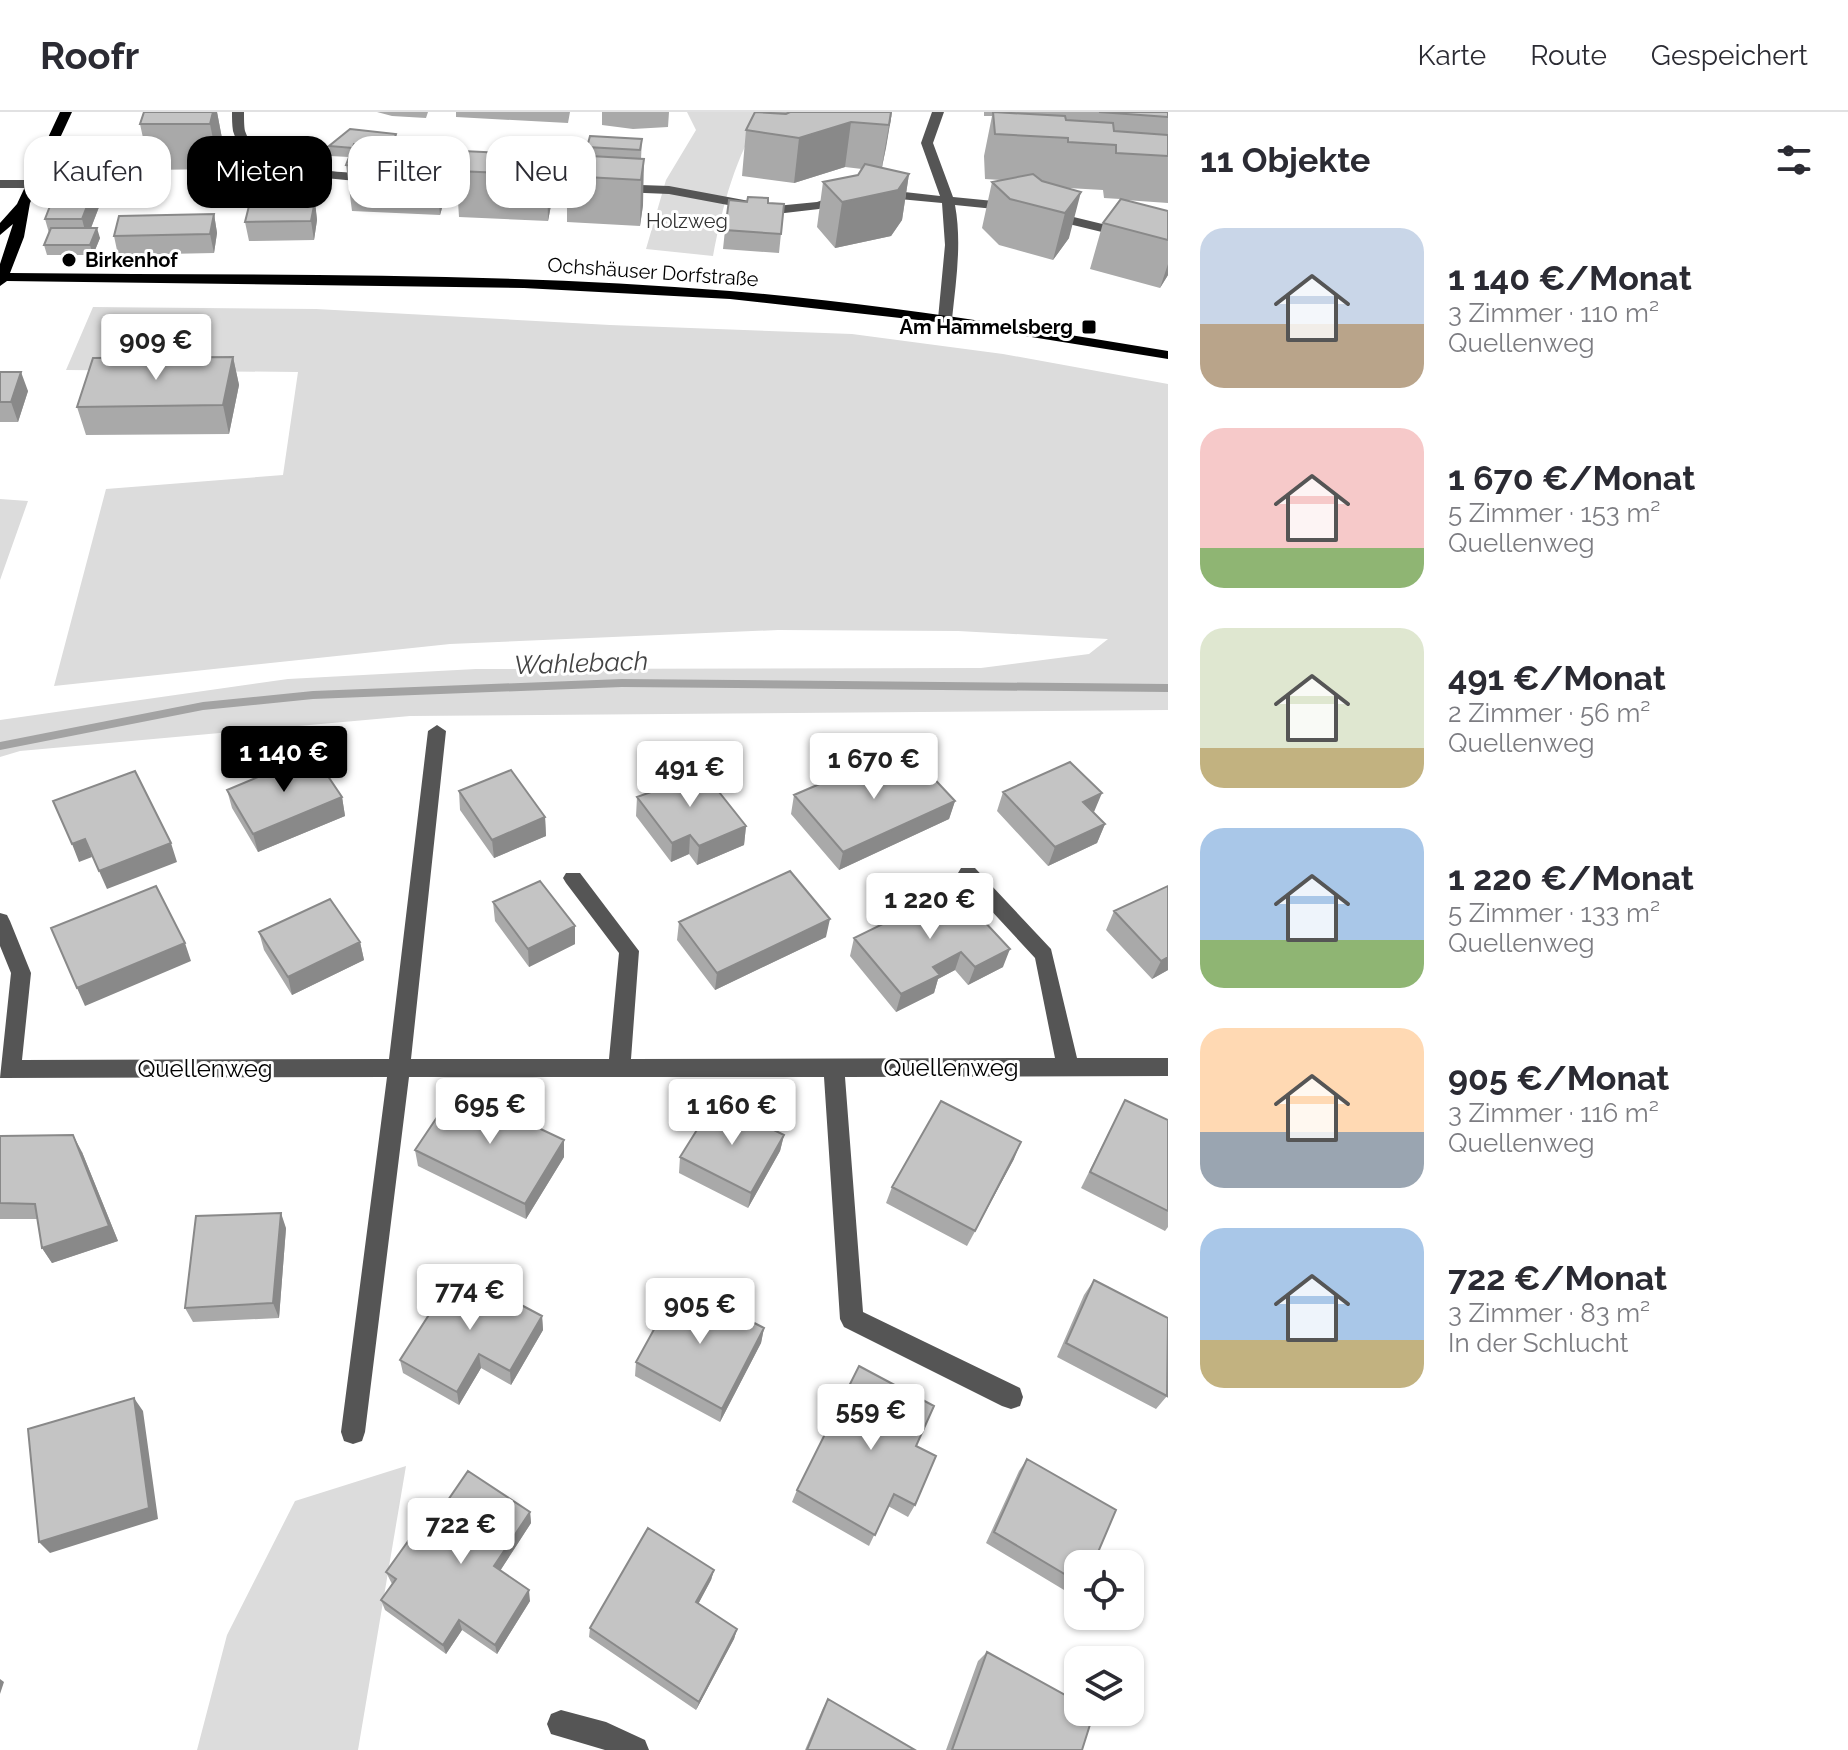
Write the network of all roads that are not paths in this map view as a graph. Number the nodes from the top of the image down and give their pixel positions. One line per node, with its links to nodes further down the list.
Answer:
1 (66, 112): 4 (main road)
2 (238, 112): 5 (street)
3 (938, 112): 9 (street)
4 (55, 136)
5 (348, 176)
6 (0, 184): 7 (street)
7 (24, 184)
8 (596, 187): 9 (street)
9 (948, 200): 11 (street); 16 (street)
10 (24, 203): 13 (main road); 15 (main road)
11 (1027, 210)
12 (1041, 213): 14 (street)
13 (0, 231)
14 (1168, 244)
15 (1, 281): 16 (main road, Ochshäuser Dorfstraße)
16 (945, 319): 17 (main road, Ochshäuser Dorfstraße)
17 (1168, 355)
18 (437, 731): 26 (street)
19 (968, 873): 24 (street)
20 (573, 878): 27 (street)
21 (0, 921): 25 (street, Quellenweg)
22 (1168, 1067): 24 (street, Quellenweg)
23 (834, 1068): 24 (street, Quellenweg); 27 (street, Quellenweg); 28 (street)
24 (1068, 1068)
25 (5, 1069): 26 (street, Quellenweg)
26 (399, 1069): 27 (street, Quellenweg); 29 (street)
27 (619, 1070)
28 (1011, 1397)
29 (353, 1432)
30 (561, 1724): 31 (street)
31 (635, 1750)

